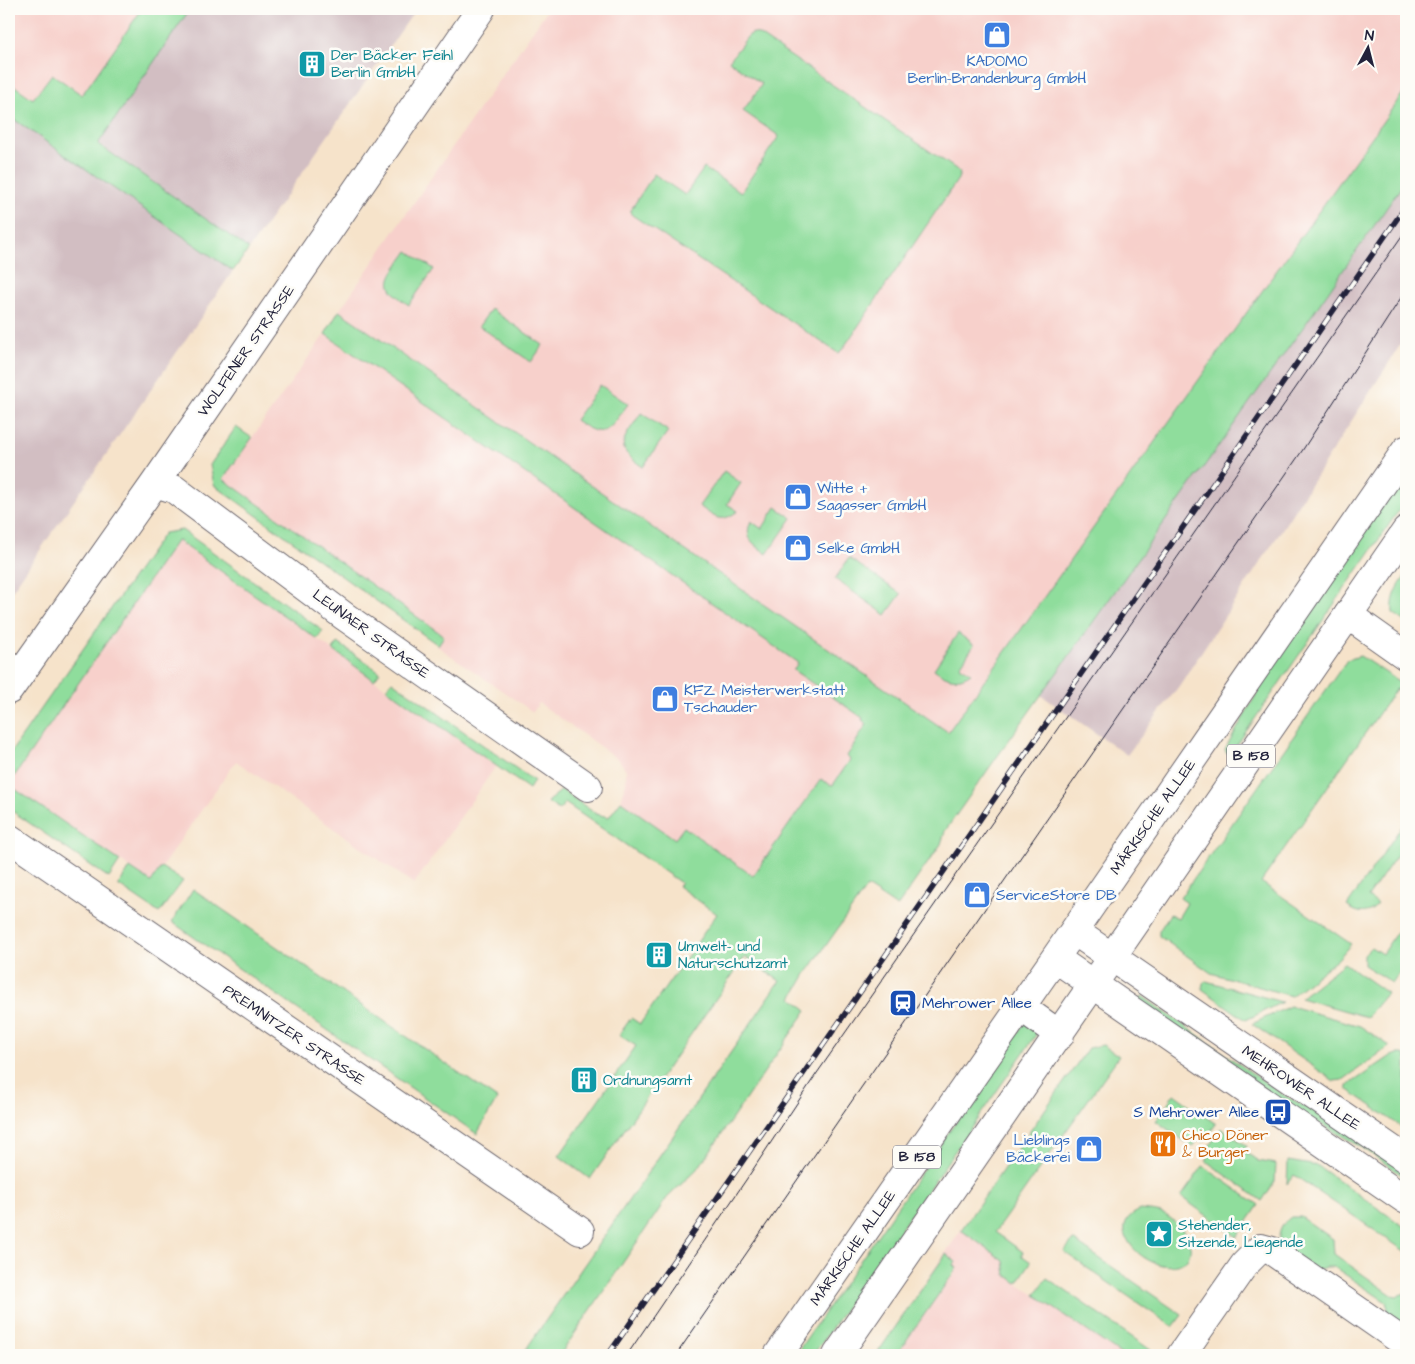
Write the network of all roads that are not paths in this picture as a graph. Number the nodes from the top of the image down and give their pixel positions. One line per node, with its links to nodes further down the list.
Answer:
1 (481, 9): 3 (main road, WOLFENER STRASSE)
2 (1406, 450): 10 (main road, MÄRKISCHE ALLEE / B 158)
3 (155, 483): 7 (main road, WOLFENER STRASSE); 8 (main road, LEUNAER STRASSE)
4 (1406, 531): 5 (main road, B 158)
5 (1348, 616): 6 (main road); 11 (main road, B 158)
6 (1406, 656)
7 (9, 690)
8 (588, 787)
9 (9, 838): 18 (main road, PREMNITZER STRASSE)
10 (1074, 931): 11 (main road, MEHROWER ALLEE); 12 (main road, MÄRKISCHE ALLEE / B 158)
11 (1112, 957): 13 (main road, B 158); 16 (main road, MEHROWER ALLEE)
12 (1055, 958): 13 (main road); 14 (main road, MÄRKISCHE ALLEE / B 158)
13 (1094, 985): 15 (main road, B 158); 17 (main road)
14 (1021, 1007): 15 (main road); 20 (main road, MÄRKISCHE ALLEE / B 158)
15 (1060, 1035): 21 (main road, B 158)
16 (1406, 1159)
17 (1406, 1200)
18 (580, 1231)
19 (1406, 1344): 22 (main road)
20 (778, 1355)
21 (837, 1355)
22 (1181, 1355)

